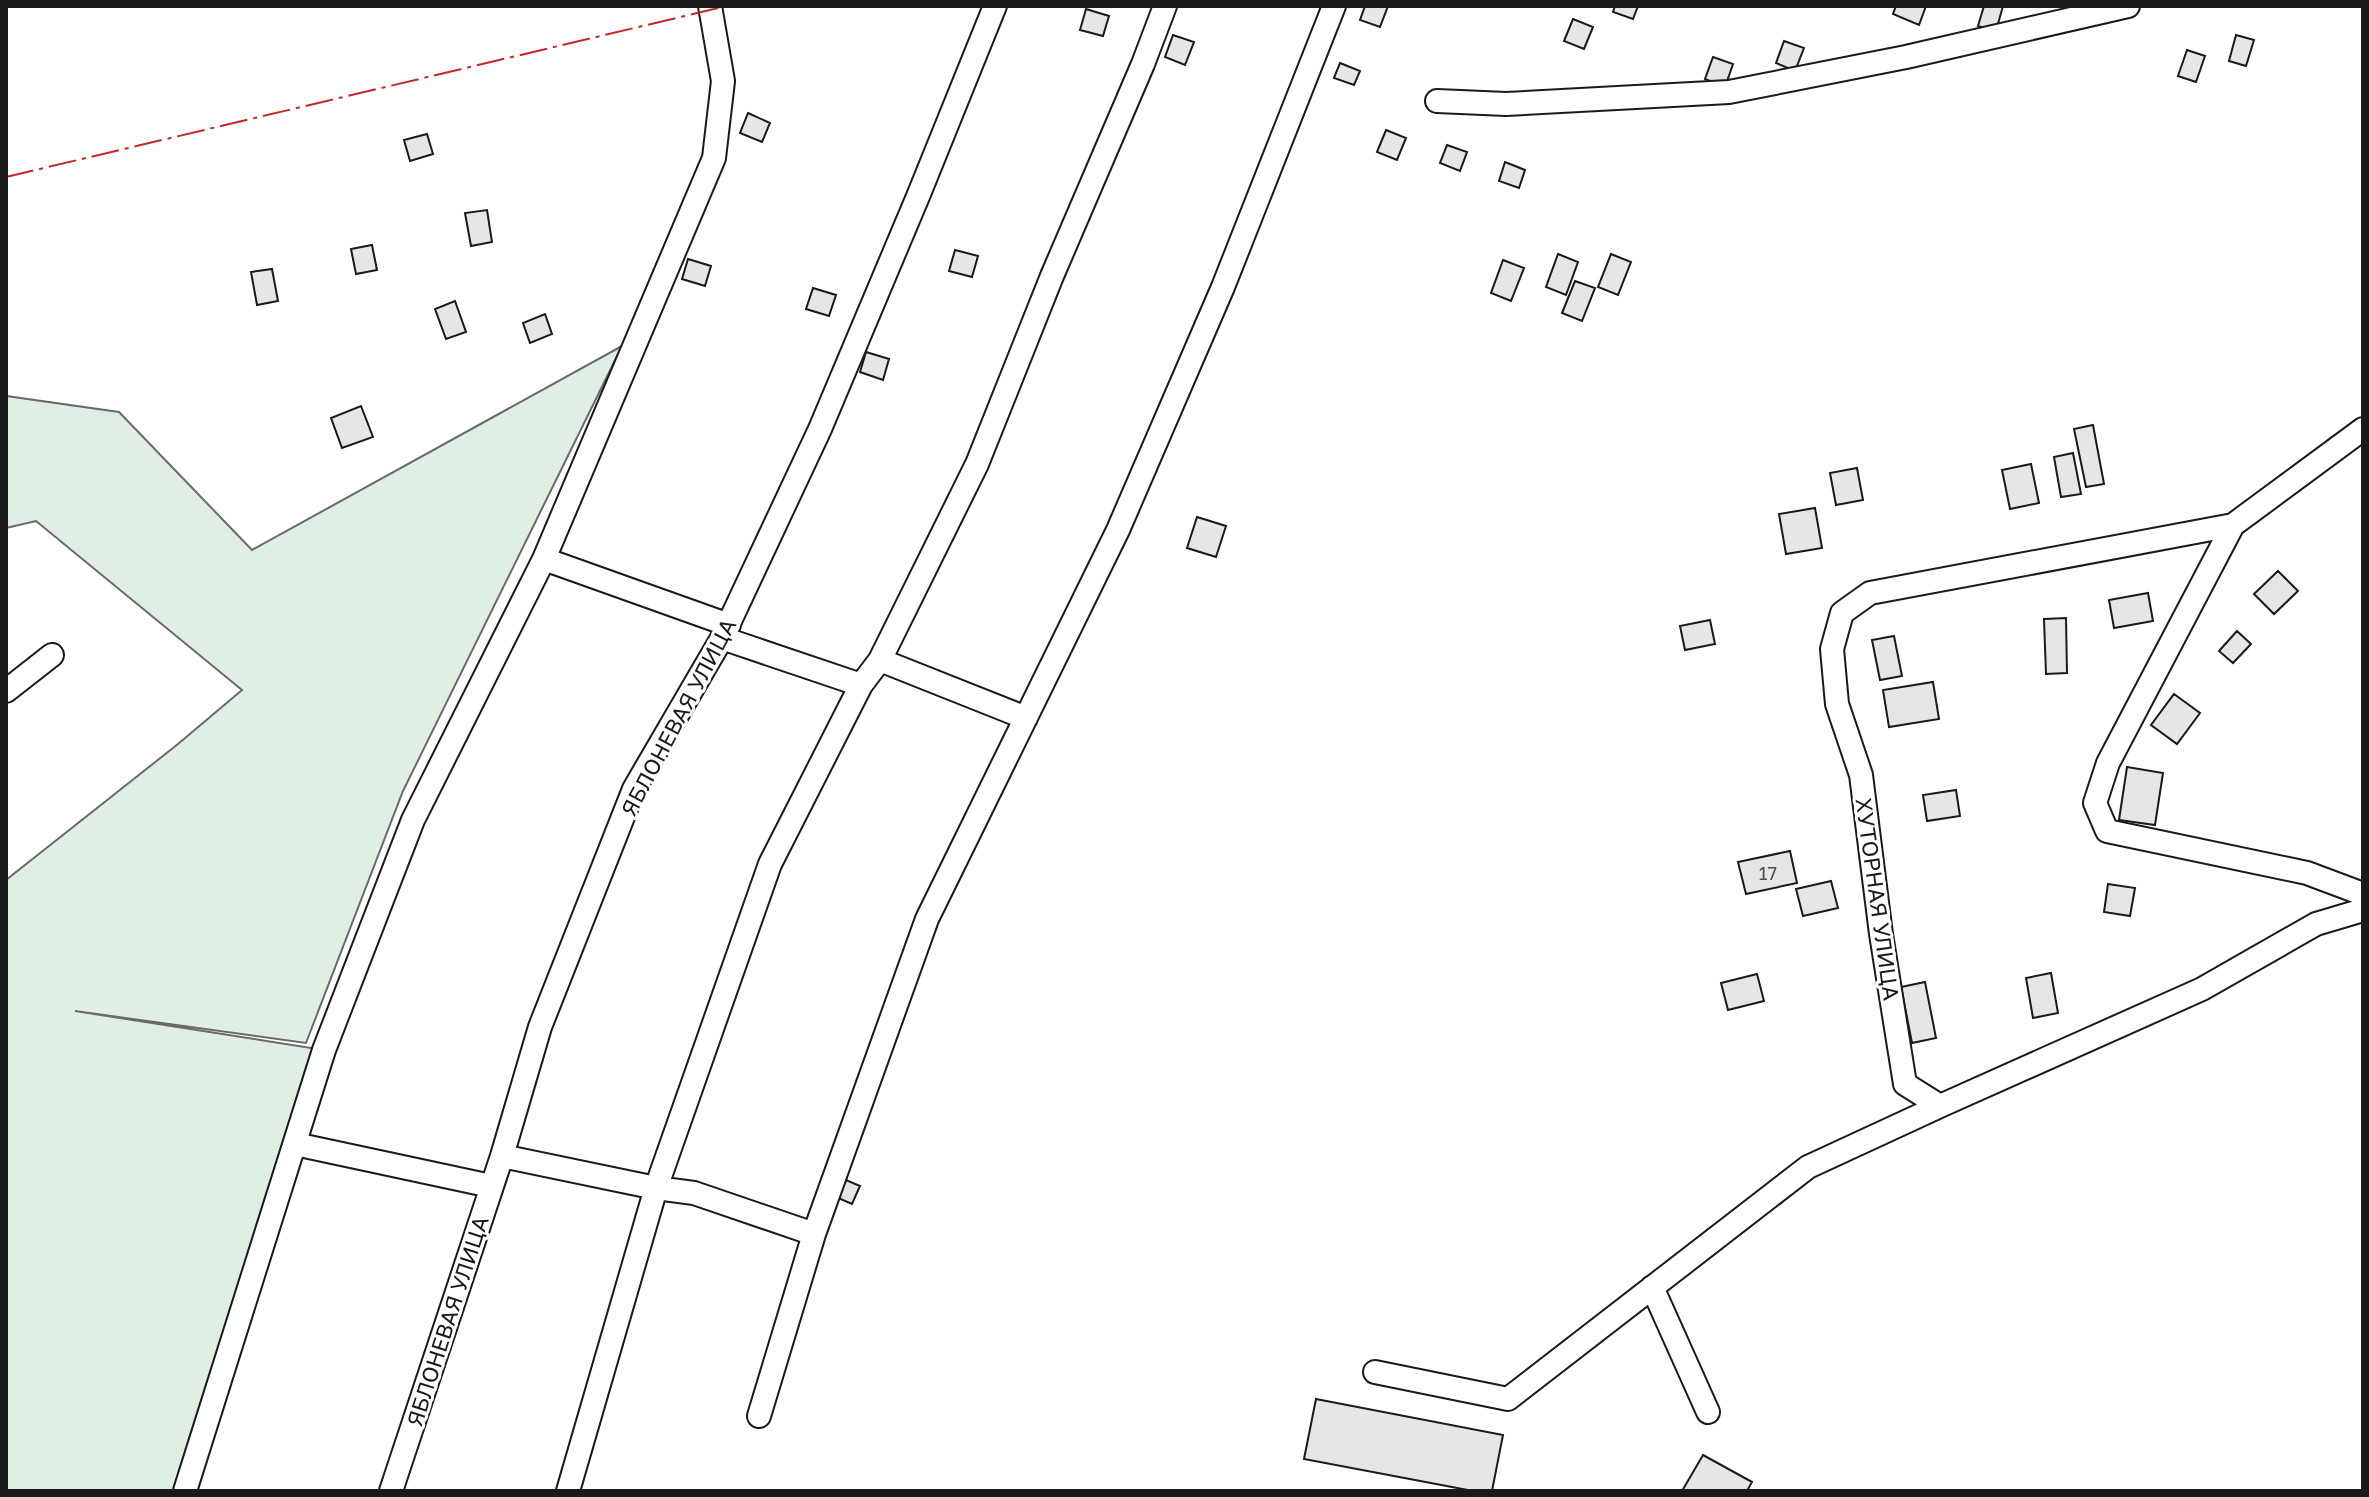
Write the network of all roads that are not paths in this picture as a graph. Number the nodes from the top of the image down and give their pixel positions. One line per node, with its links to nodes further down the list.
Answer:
1 (710, 6): 9 (street)
2 (995, 6): 10 (street, ЯБЛОНЕВАЯ УЛИЦА)
3 (1165, 6): 12 (street)
4 (1334, 6): 15 (street)
5 (2128, 6): 6 (street)
6 (1437, 101)
7 (2363, 429): 8 (street)
8 (2233, 525): 16 (street); 18 (street, ХУТОРНАЯ УЛИЦА)
9 (544, 559): 10 (street); 19 (street)
10 (725, 632): 13 (street); 20 (street, ЯБЛОНЕВАЯ УЛИЦА)
11 (52, 655): 14 (street)
12 (880, 660): 13 (street); 15 (street)
13 (861, 685): 22 (street)
14 (6, 691)
15 (1026, 718): 23 (street)
16 (2363, 894)
17 (2363, 910): 18 (street)
18 (1940, 1106): 24 (street)
19 (295, 1144): 21 (street); 28 (street)
20 (502, 1156): 21 (street, ЯБЛОНЕВАЯ УЛИЦА); 22 (street)
21 (491, 1186): 29 (street, ЯБЛОНЕВАЯ УЛИЦА)
22 (656, 1188): 23 (street); 30 (street)
23 (814, 1234): 27 (street)
24 (1652, 1287): 25 (street); 26 (street)
25 (1375, 1372)
26 (1708, 1412)
27 (759, 1416)
28 (185, 1491)
29 (391, 1491)
30 (568, 1491)

